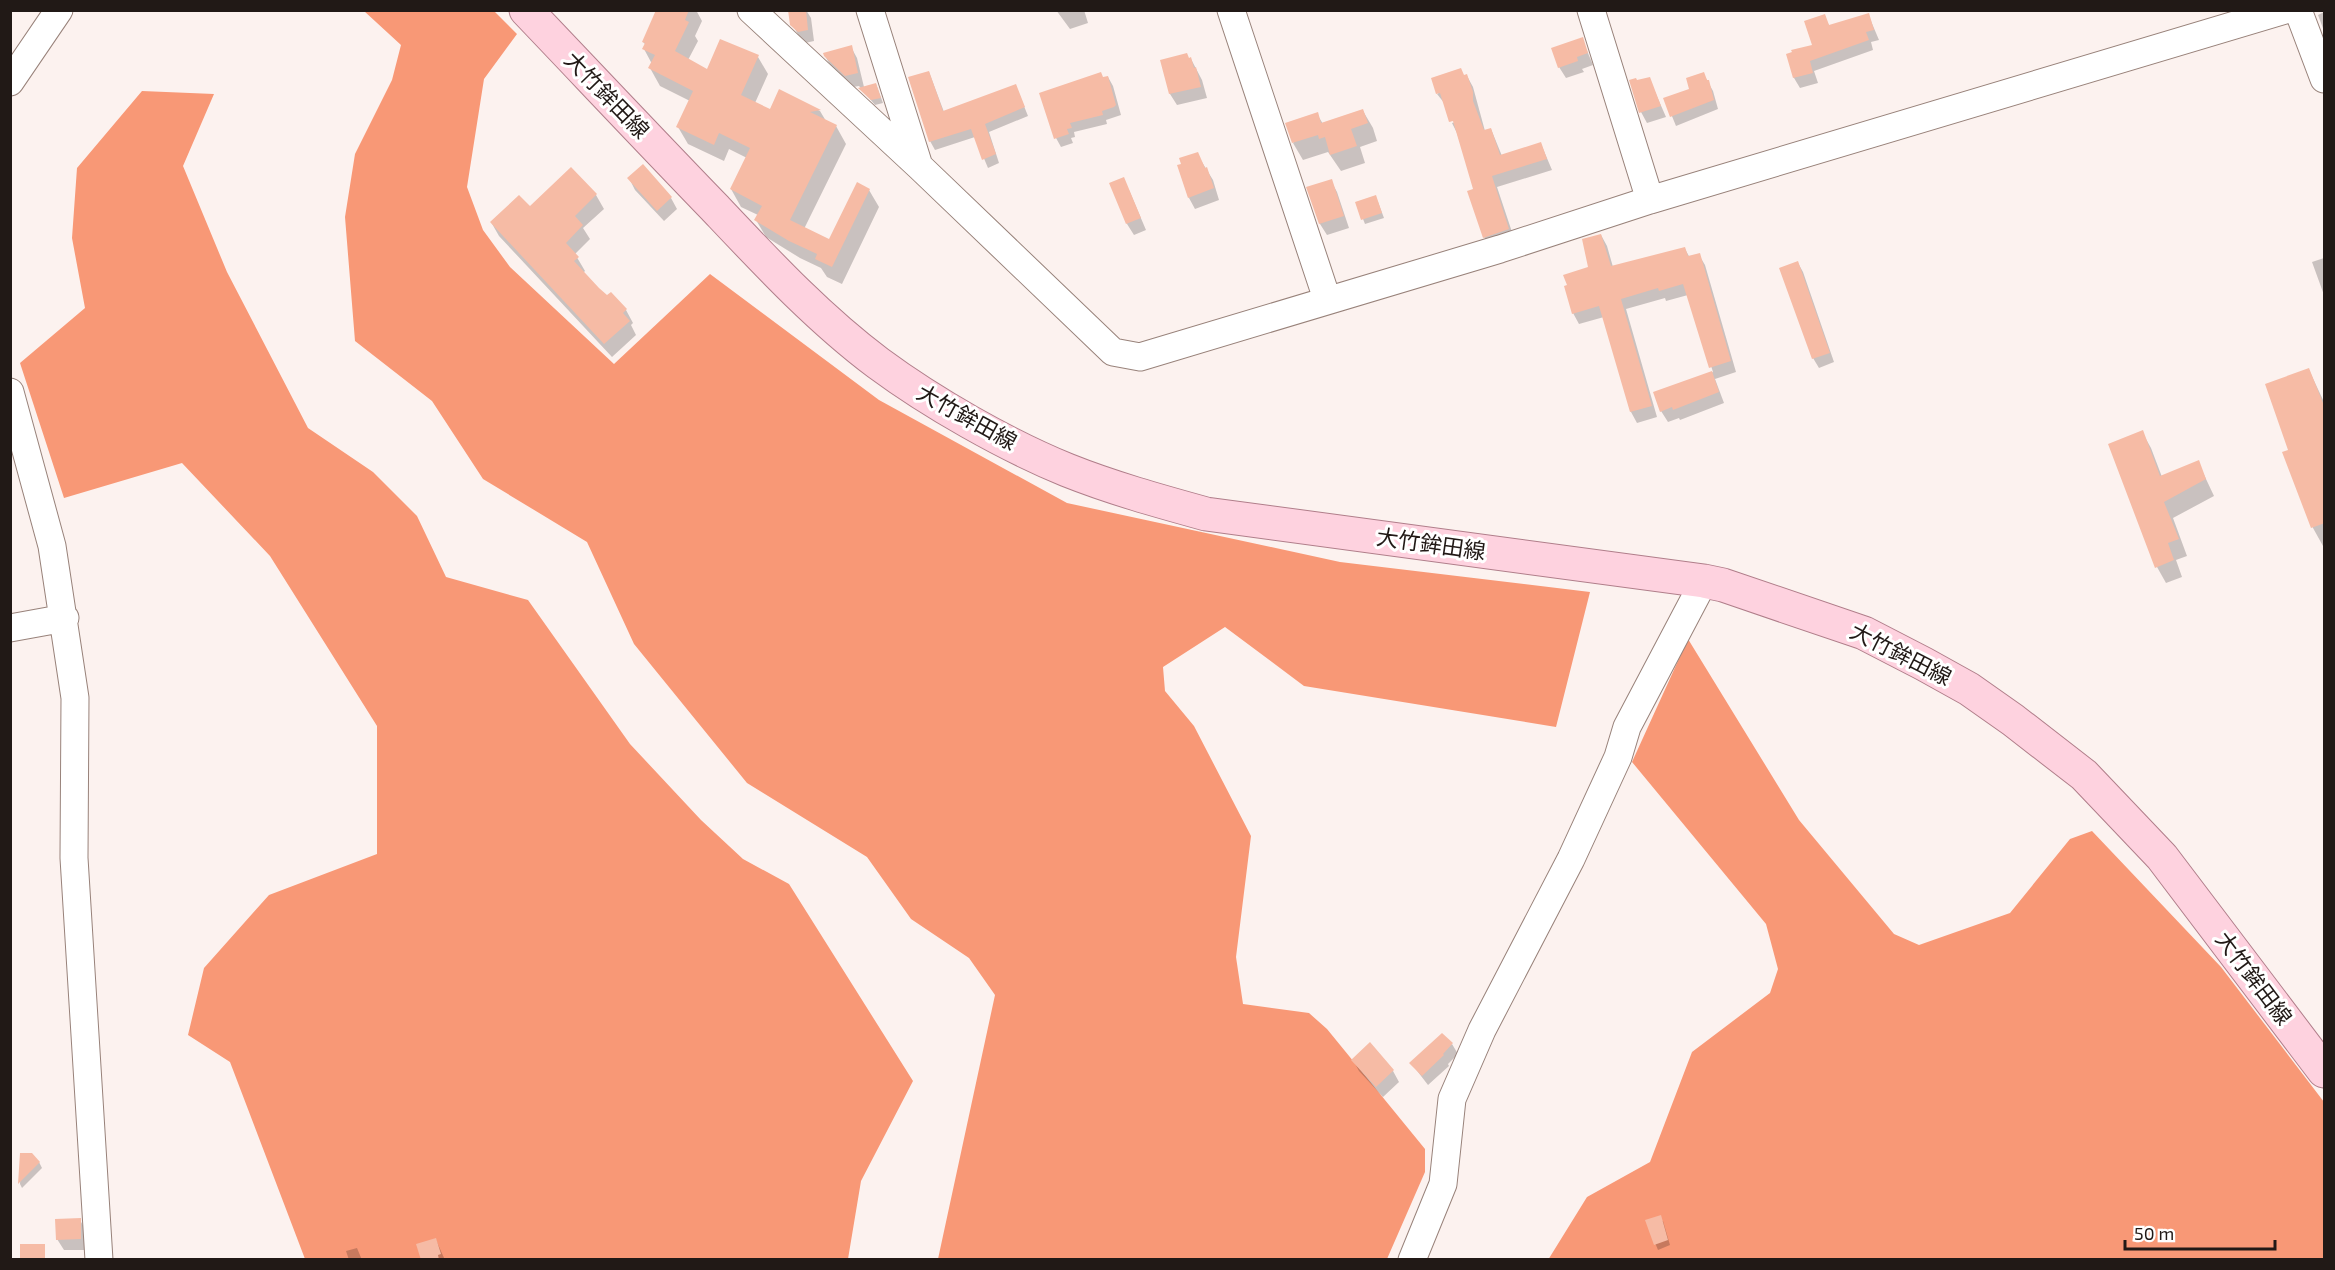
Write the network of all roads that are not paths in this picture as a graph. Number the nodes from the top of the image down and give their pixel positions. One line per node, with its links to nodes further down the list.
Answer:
1 (59, 10): 10 (street)
2 (526, 10): 15 (main road, 大竹鉾田線)
3 (751, 10): 11 (street)
4 (870, 10): 11 (street)
5 (1232, 10): 13 (street)
6 (1591, 10): 12 (street)
7 (2285, 10): 12 (street)
8 (2298, 10): 9 (street)
9 (2325, 79)
10 (10, 81)
11 (920, 168): 13 (street)
12 (1650, 200): 13 (street)
13 (1328, 299)
14 (10, 392): 16 (street)
15 (1704, 581): 18 (main road, 大竹鉾田線); 20 (street)
16 (65, 618): 17 (street); 19 (street)
17 (10, 628)
18 (2325, 1071)
19 (99, 1260)
20 (1412, 1260)

